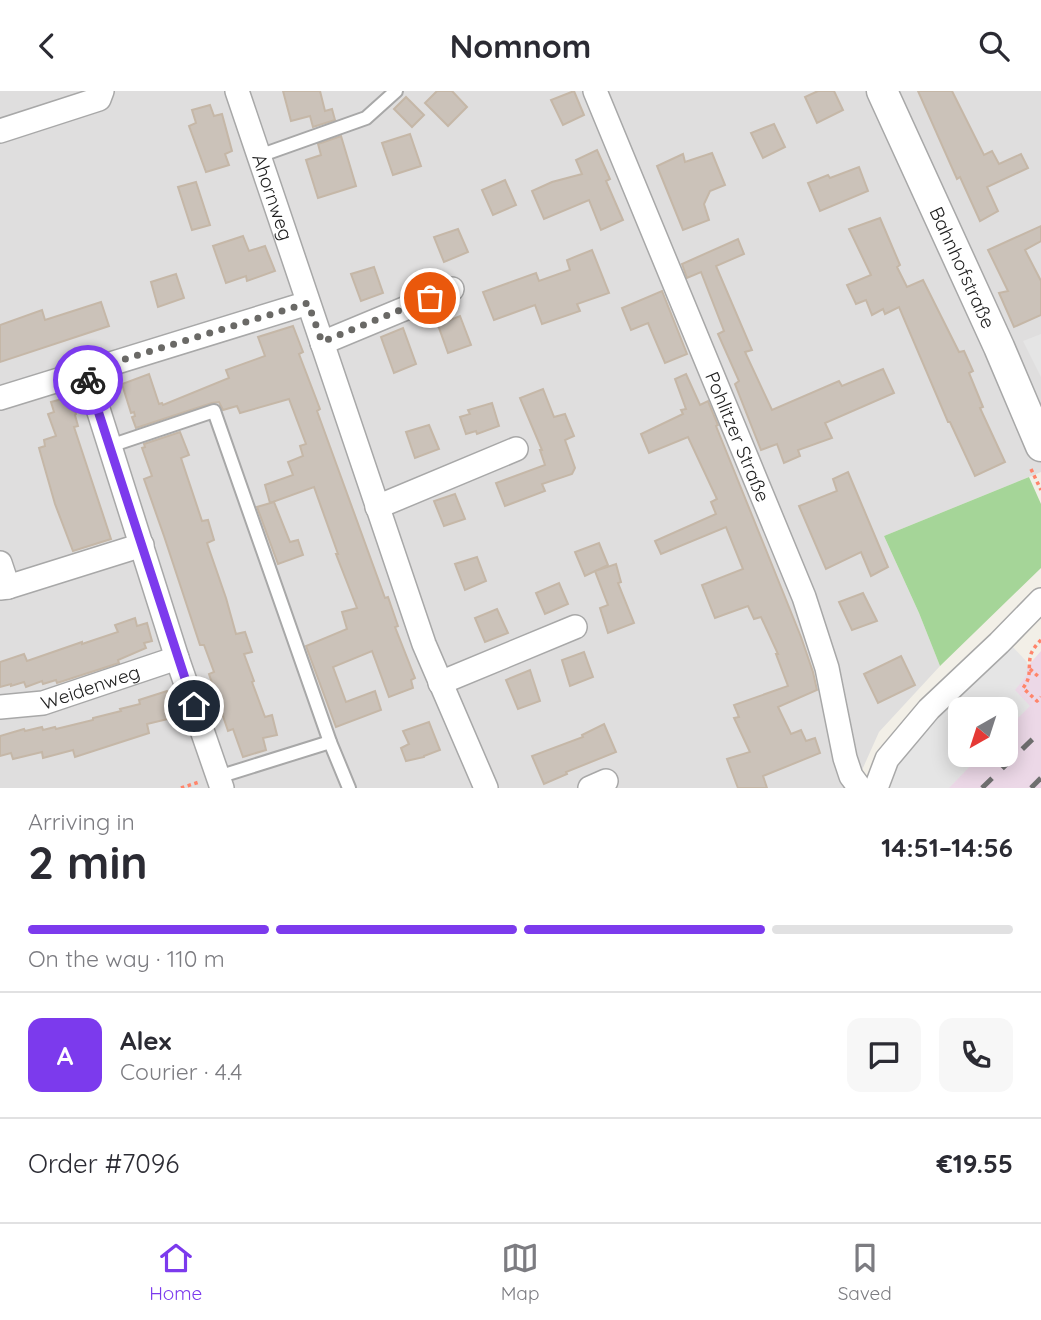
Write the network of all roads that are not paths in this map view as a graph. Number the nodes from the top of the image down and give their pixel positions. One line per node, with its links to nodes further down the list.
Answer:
1 (102, 91): 6 (street)
2 (237, 91): 7 (street, Ahornweg)
3 (396, 91): 7 (lane)
4 (595, 91): 29 (street, Pohlitzer Straße)
5 (882, 91): 14 (street, Bahnhofstraße)
6 (0, 131)
7 (259, 156): 9 (street, Ahornweg)
8 (452, 289): 10 (street)
9 (308, 303): 10 (street, Ahornweg); 11 (street)
10 (322, 342): 16 (street, Ahornweg)
11 (86, 371): 12 (street); 13 (street)
12 (0, 398)
13 (110, 446): 17 (street); 25 (lane)
14 (1041, 446)
15 (516, 449): 16 (street)
16 (377, 507): 23 (street, Ahornweg)
17 (142, 545): 19 (street); 22 (street)
18 (0, 563): 19 (street)
19 (4, 587)
20 (1041, 600): 30 (street)
21 (575, 627): 23 (street)
22 (177, 658): 24 (street, Weidenweg); 26 (street)
23 (440, 683): 28 (street, Ahornweg)
24 (0, 707)
25 (330, 742): 26 (lane); 27 (lane)
26 (220, 782)
27 (349, 788)
28 (486, 788)
29 (860, 788)
30 (876, 788)

